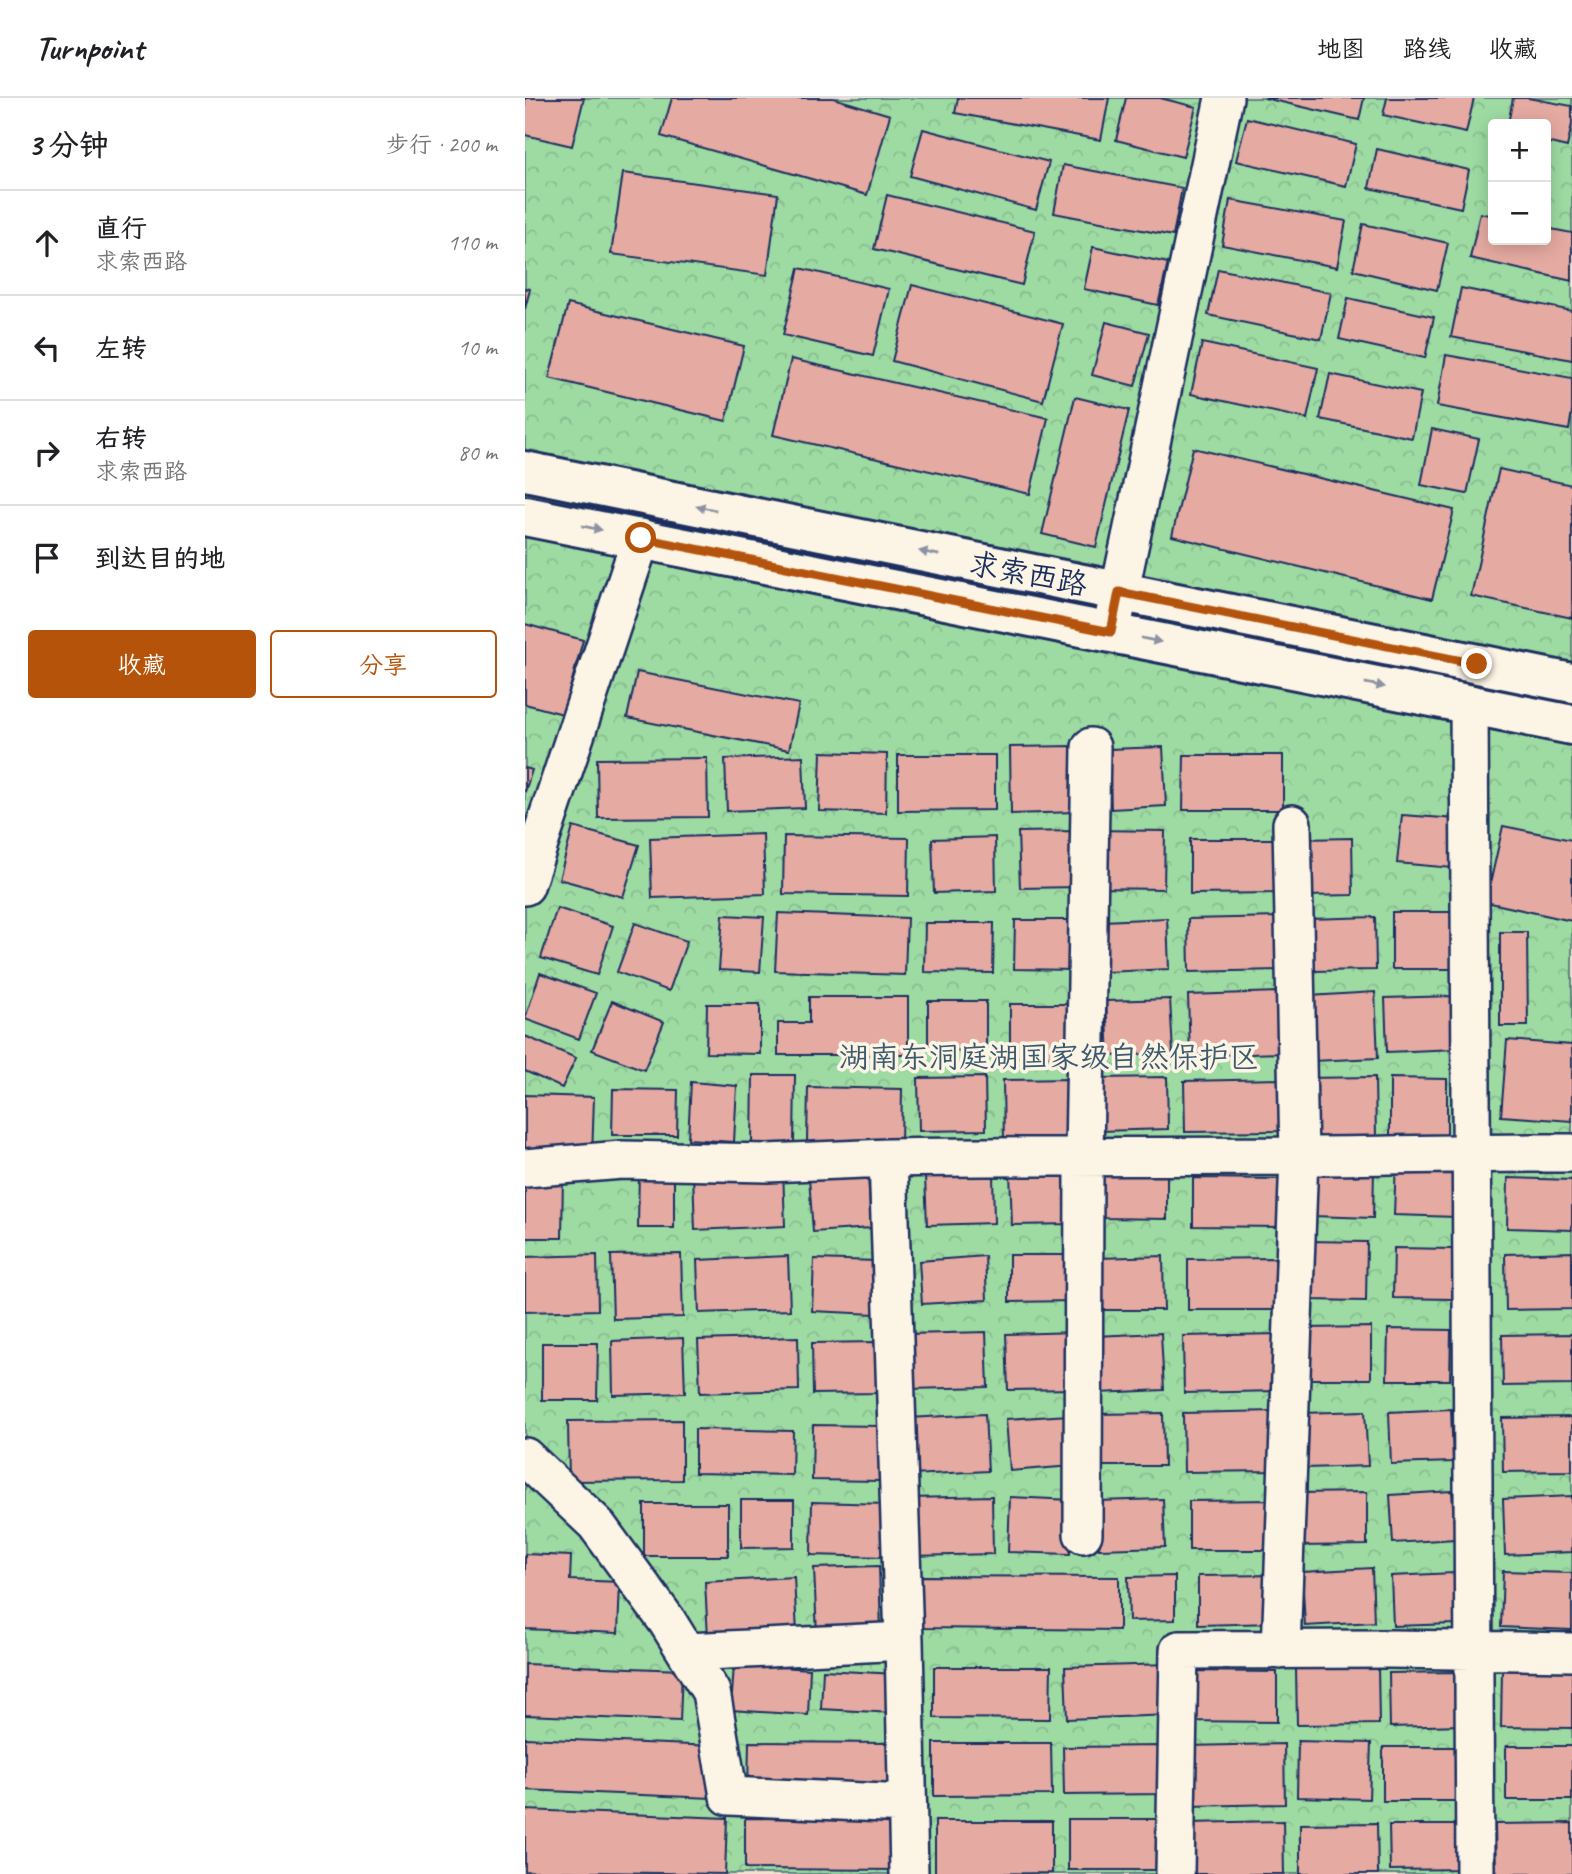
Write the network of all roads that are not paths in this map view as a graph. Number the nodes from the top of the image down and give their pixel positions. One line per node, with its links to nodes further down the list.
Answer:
1 (1224, 98): 5 (street)
2 (525, 471): 5 (main road, 求索西路, one-way to 2)
3 (525, 516): 4 (main road, 求索西路, one-way to 4)
4 (641, 538): 6 (main road, 求索西路); 12 (street)
5 (1119, 592): 6 (street); 7 (main road, 求索西路)
6 (1111, 632): 8 (main road, 求索西路, one-way to 8)
7 (1572, 683)
8 (1469, 704): 9 (main road, 求索西路); 13 (street)
9 (1572, 725)
10 (1091, 747): 15 (street)
11 (1292, 824): 16 (street)
12 (525, 886)
13 (1472, 1152): 14 (street); 16 (street); 23 (street)
14 (1572, 1153)
15 (1084, 1156): 16 (street); 17 (street); 20 (street)
16 (1299, 1156): 22 (street)
17 (888, 1158): 18 (street); 21 (street)
18 (525, 1168)
19 (525, 1457): 25 (street)
20 (1083, 1534)
21 (904, 1641): 25 (street); 26 (street)
22 (1281, 1650): 23 (street); 28 (street)
23 (1474, 1650): 24 (street); 29 (street)
24 (1572, 1652)
25 (687, 1653): 26 (street)
26 (907, 1804): 27 (street)
27 (909, 1874)
28 (1175, 1874)
29 (1475, 1874)

